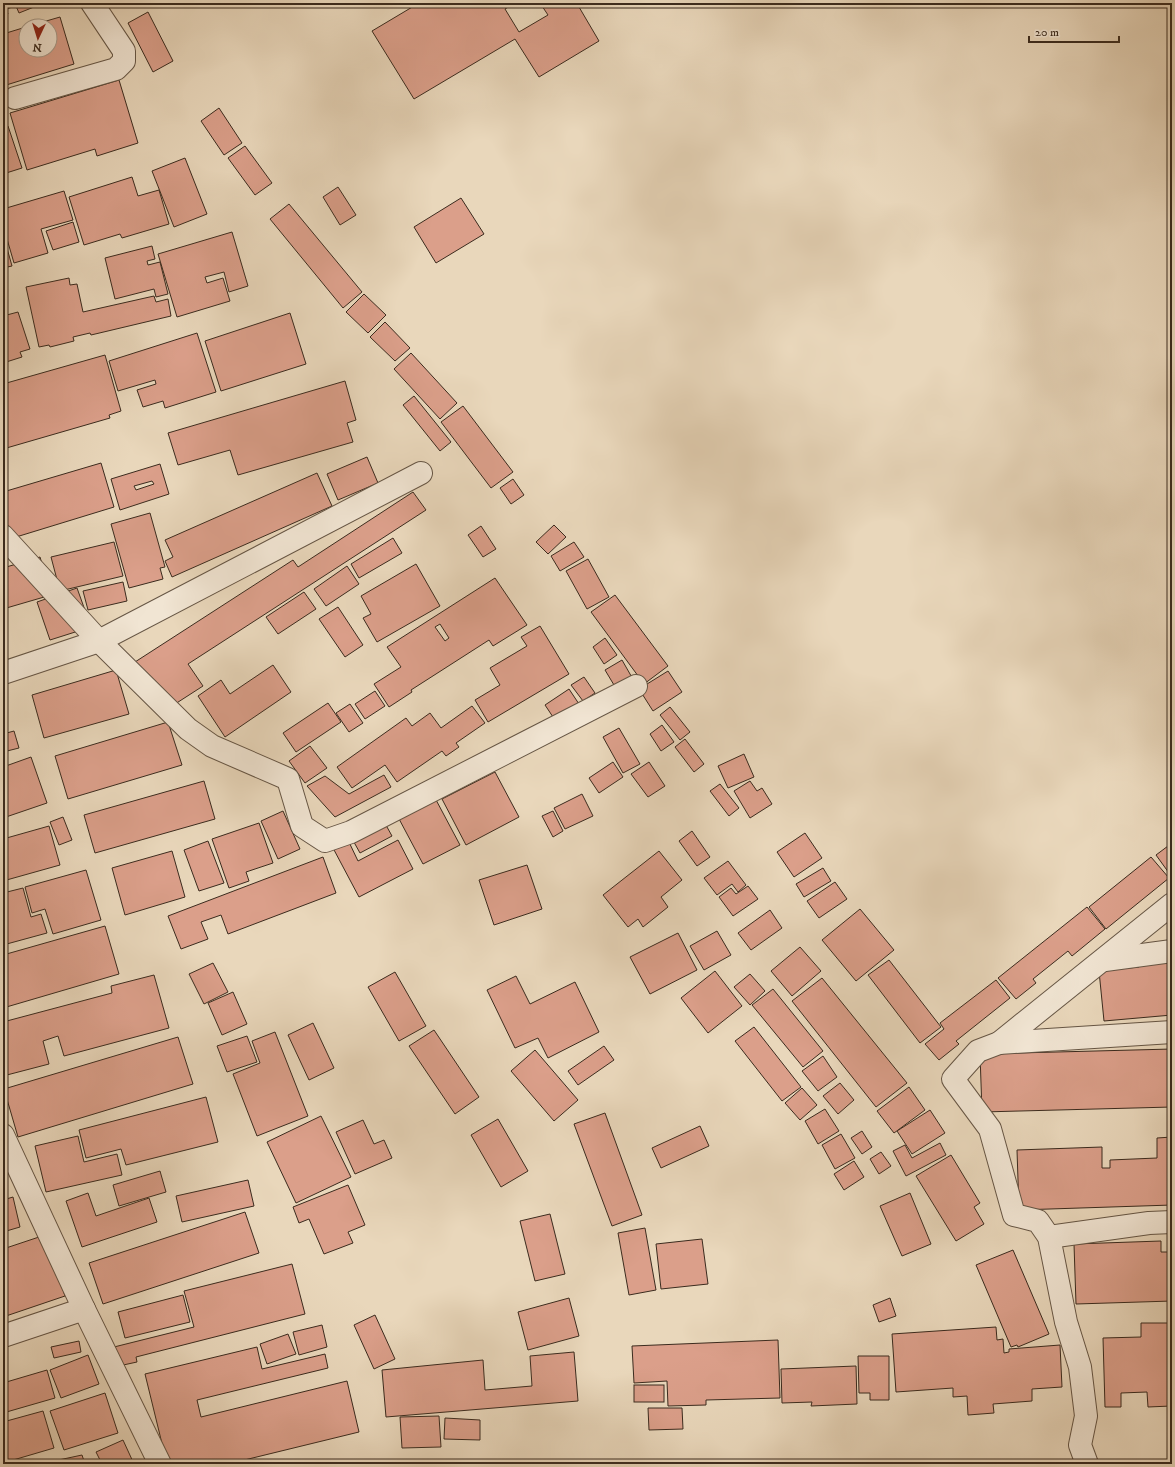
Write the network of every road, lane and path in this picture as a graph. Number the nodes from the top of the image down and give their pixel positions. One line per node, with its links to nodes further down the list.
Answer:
1 (92, 3): 2 (street)
2 (15, 98)
3 (421, 473): 5 (street)
4 (3, 536): 5 (street)
5 (99, 641): 6 (street); 7 (street)
6 (3, 674)
7 (636, 686)
8 (1172, 904): 10 (street)
9 (1172, 951): 10 (street)
10 (1105, 960): 12 (street)
11 (1172, 1032): 12 (street)
12 (999, 1043): 15 (street)
13 (5, 1144): 16 (street)
14 (1172, 1222): 15 (street)
15 (1049, 1237): 19 (street)
16 (84, 1309): 17 (street); 18 (street)
17 (3, 1336)
18 (160, 1464)
19 (1087, 1464)

